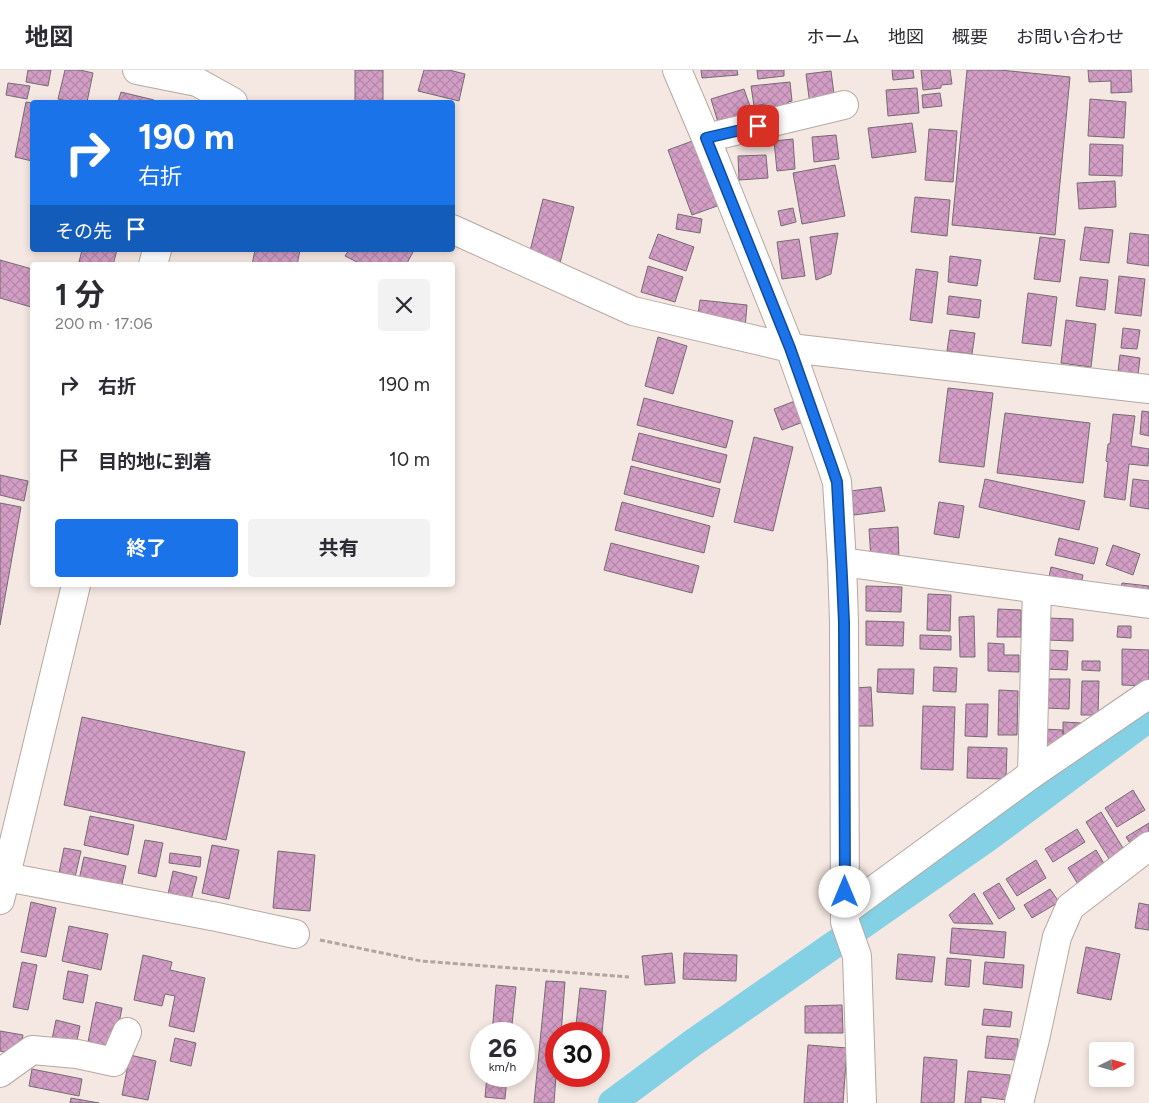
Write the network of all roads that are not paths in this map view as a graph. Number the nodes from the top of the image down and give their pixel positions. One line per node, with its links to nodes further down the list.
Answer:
1 (136, 70): 3 (street)
2 (677, 70): 6 (street)
3 (197, 85): 4 (street)
4 (229, 100)
5 (844, 106): 6 (street)
6 (706, 138): 8 (street)
7 (455, 229): 8 (street)
8 (790, 348): 9 (street); 10 (street)
9 (1149, 389)
10 (842, 562): 12 (street); 18 (street)
11 (76, 587): 17 (street)
12 (1037, 589): 13 (street); 15 (street)
13 (1149, 604)
14 (1149, 694): 15 (street)
15 (1032, 774): 18 (street)
16 (1149, 846): 23 (street)
17 (3, 889): 19 (street)
18 (845, 917): 22 (street)
19 (295, 934)
20 (127, 1032): 21 (street)
21 (0, 1073)
22 (862, 1103)
23 (1019, 1103)

